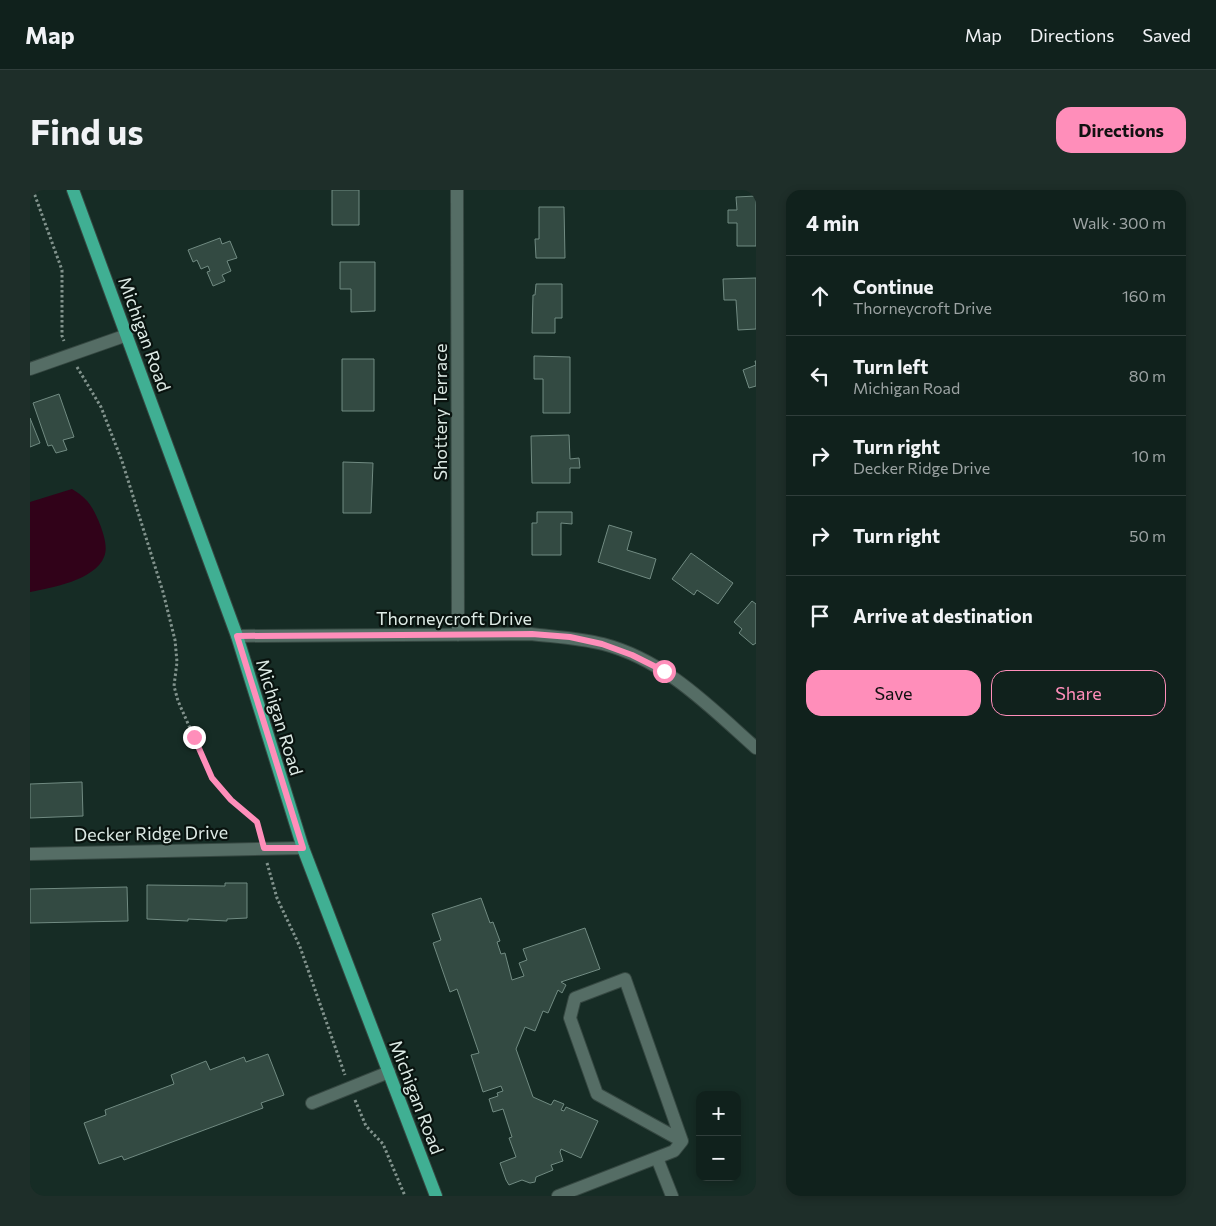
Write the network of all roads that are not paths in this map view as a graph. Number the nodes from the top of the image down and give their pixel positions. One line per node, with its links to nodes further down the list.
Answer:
1 (73, 190): 3 (main road, Michigan Road)
2 (457, 190): 5 (street, Shottery Terrace)
3 (127, 335): 4 (street); 6 (main road, Michigan Road)
4 (30, 370)
5 (458, 635): 6 (street, Thorneycroft Drive); 7 (street, Thorneycroft Drive)
6 (237, 636): 8 (main road, Michigan Road)
7 (756, 748)
8 (303, 848): 9 (street, Decker Ridge Drive); 10 (main road, Michigan Road)
9 (30, 854)
10 (389, 1072): 11 (street); 14 (main road, Michigan Road)
11 (312, 1103)
12 (682, 1141): 12 (street); 13 (street)
13 (657, 1158): 15 (street); 16 (street)
14 (436, 1196)
15 (558, 1196)
16 (672, 1196)

